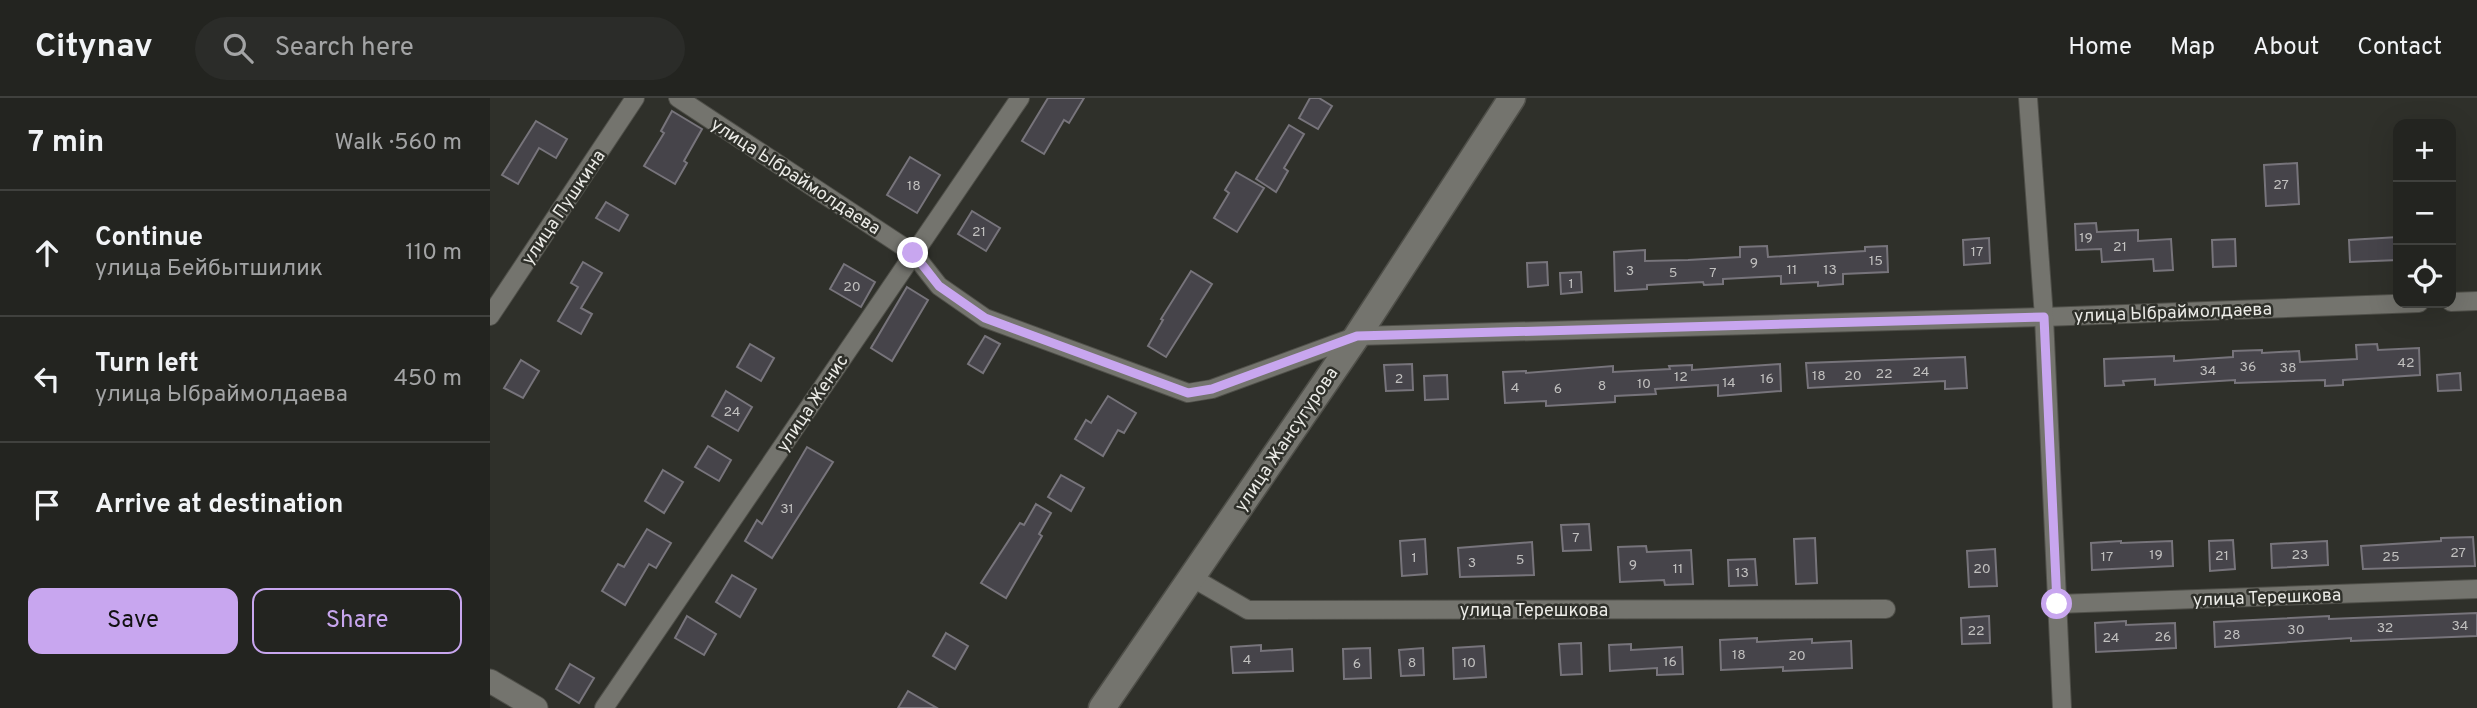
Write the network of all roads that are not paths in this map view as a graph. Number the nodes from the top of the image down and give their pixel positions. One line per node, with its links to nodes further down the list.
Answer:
1 (635, 98): 10 (street, улица Пушкина)
2 (678, 98): 6 (street, улица Ыбраймолдаева)
3 (1020, 98): 6 (street, улица Женис)
4 (1512, 98): 12 (main road, улица Жансугурова)
5 (2028, 98): 11 (street)
6 (913, 253): 12 (street, улица Ыбраймолдаева); 19 (street, улица Женис)
7 (2477, 300): 8 (street)
8 (2456, 302)
9 (2393, 304): 11 (street, улица Ыбраймолдаева)
10 (490, 316)
11 (2044, 317): 12 (street, улица Ыбраймолдаева); 15 (street)
12 (1357, 336): 13 (main road, улица Жансугурова)
13 (1191, 577): 16 (street, улица Терешкова); 20 (main road, улица Жансугурова)
14 (2477, 589): 15 (street, улица Терешкова)
15 (2057, 604): 21 (street)
16 (1886, 609)
17 (490, 681): 18 (street)
18 (536, 708)
19 (604, 708)
20 (1102, 708)
21 (2062, 708)

